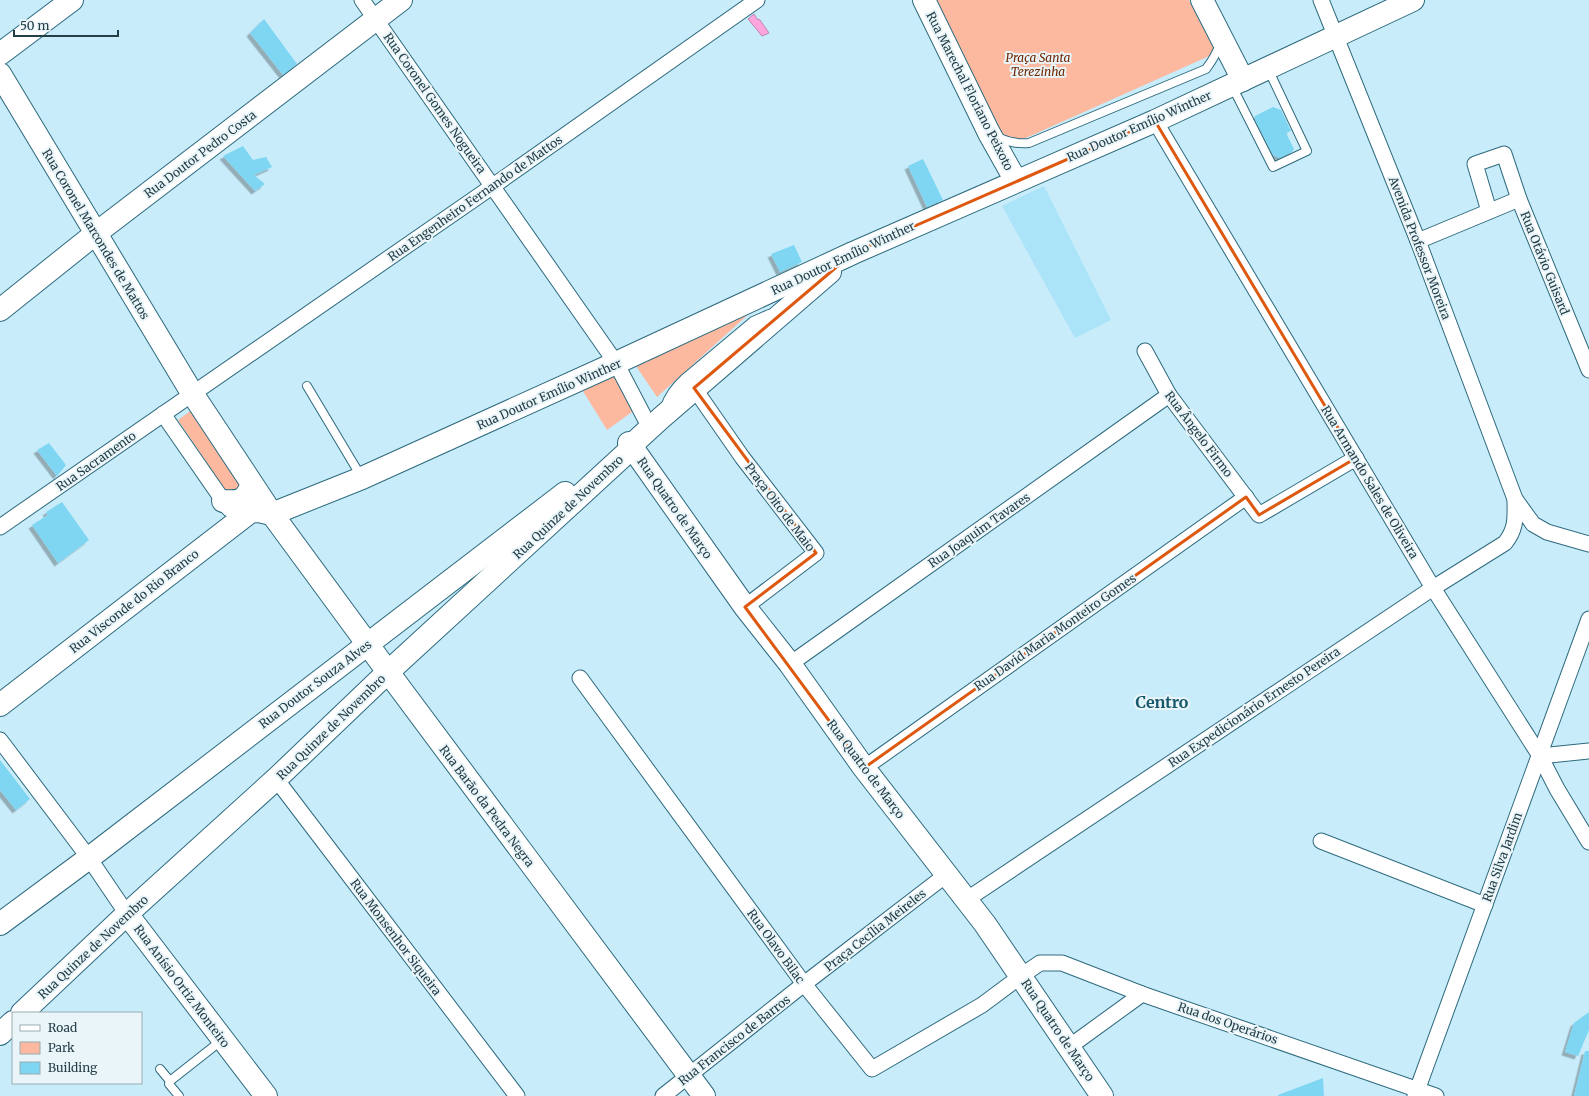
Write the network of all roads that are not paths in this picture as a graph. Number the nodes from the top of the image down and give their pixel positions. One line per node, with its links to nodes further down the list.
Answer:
1 (72, 0): 12 (main road)
2 (362, 0): 9 (street, Rua Coronel Gomes Nogueira)
3 (401, 0): 9 (main road, Rua Doutor Pedro Costa)
4 (758, 0): 19 (street, Rua Engenheiro Fernando de Mattos)
5 (924, 0): 17 (main road, Rua Marechal Floriano Peixoto)
6 (1202, 0): 10 (main road)
7 (1320, 0): 11 (street, Avenida Professor Moreira)
8 (1413, 0): 11 (main road, Rua Doutor Emílio Winther)
9 (377, 20): 19 (street, Rua Coronel Gomes Nogueira); 22 (main road, Rua Doutor Pedro Costa)
10 (1221, 37): 15 (main road); 17 (lane)
11 (1335, 37): 13 (main road, Rua Doutor Emílio Winther); 23 (street, Avenida Professor Moreira)
12 (0, 54)
13 (1268, 68): 15 (main road, Rua Doutor Emílio Winther); 15 (lane)
14 (0, 74): 22 (main road, Rua Coronel Marcondes de Mattos)
15 (1237, 82): 16 (main road, Rua Doutor Emílio Winther)
16 (1155, 121): 18 (main road, Rua Doutor Emílio Winther); 36 (street, Rua Armando Sales de Oliveira)
17 (989, 133): 18 (main road, Rua Marechal Floriano Peixoto)
18 (1016, 181): 24 (main road, Rua Doutor Emílio Winther)
19 (493, 186): 28 (street, Rua Coronel Gomes Nogueira); 32 (street, Rua Engenheiro Fernando de Mattos)
20 (1519, 199): 21 (street); 21 (street, Rua Otávio Guisard); 29 (street, Rua Otávio Guisard)
21 (1489, 211): 23 (street)
22 (95, 234): 25 (main road, Rua Doutor Pedro Costa); 32 (main road, Rua Coronel Marcondes de Mattos)
23 (1418, 241): 40 (street, Avenida Professor Moreira)
24 (852, 254): 26 (main road, Rua Quinze de Novembro); 28 (main road, Rua Doutor Emílio Winther)
25 (0, 310)
26 (784, 312): 31 (main road, Rua Quinze de Novembro); 35 (lane)
27 (1145, 351): 33 (street, Rua Ângelo Firmo)
28 (616, 363): 35 (street, Rua Quatro de Março); 37 (main road, Rua Doutor Emílio Winther)
29 (1589, 370)
30 (307, 386): 37 (lane)
31 (694, 388): 35 (main road, Rua Quinze de Novembro); 47 (street, Praça Oito de Maio)
32 (192, 394): 34 (street, Rua Sacramento); 38 (main road, Rua Coronel Marcondes de Mattos)
33 (1169, 395): 39 (street, Rua Ângelo Firmo); 52 (street, Rua Joaquim Tavares)
34 (163, 414): 41 (street); 44 (street, Rua Sacramento)
35 (642, 435): 47 (main road, Rua Quatro de Março); 49 (main road, Rua Doutor Souza Alves); 51 (main road, Rua Quinze de Novembro)
36 (1356, 458): 39 (street, Rua Ângelo Firmo); 46 (street, Rua Armando Sales de Oliveira)
37 (362, 478): 42 (main road, Rua Doutor Emílio Winther)
38 (252, 485): 41 (main road); 42 (main road, Rua Barão da Pedra Negra)
39 (1246, 497): 59 (street, Rua David Maria Monteiro Gomes)
40 (1514, 499): 45 (street); 46 (street, Rua Expedicionário Ernesto Pereira)
41 (224, 501): 43 (street)
42 (272, 514): 43 (main road, Rua Visconde do Rio Branco); 50 (main road, Rua Barão da Pedra Negra)
43 (237, 521): 55 (main road, Rua Visconde do Rio Branco)
44 (0, 527)
45 (1589, 544)
46 (1433, 588): 58 (street, Rua Armando Sales de Oliveira); 65 (street, Rua Expedicionário Ernesto Pereira)
47 (745, 606): 52 (main road, Rua Quatro de Março)
48 (1589, 618): 58 (street, Rua Silva Jardim)
49 (390, 629): 50 (main road, Rua Doutor Souza Alves); 51 (main road)
50 (368, 643): 53 (main road, Rua Barão da Pedra Negra); 63 (main road, Rua Doutor Souza Alves)
51 (408, 654): 53 (main road, Rua Quinze de Novembro)
52 (790, 664): 59 (main road, Rua Quatro de Março)
53 (388, 672): 60 (main road, Rua Quinze de Novembro); 78 (main road, Rua Barão da Pedra Negra)
54 (580, 678): 70 (street, Rua Olavo Bilac)
55 (0, 705)
56 (0, 740): 63 (street, Rua Anísio Ortiz Monteiro)
57 (1589, 751): 58 (street)
58 (1540, 756): 62 (street, Rua Armando Sales de Oliveira); 66 (street, Rua Silva Jardim)
59 (864, 768): 64 (main road, Rua Quatro de Março)
60 (276, 779): 67 (main road, Rua Quinze de Novembro); 83 (street, Rua Monsenhor Siqueira)
61 (1321, 841): 66 (street)
62 (1589, 842)
63 (89, 858): 67 (street, Rua Anísio Ortiz Monteiro); 68 (main road, Rua Doutor Souza Alves)
64 (946, 875): 65 (main road, Rua Quatro de Março); 70 (street, Praça Cecília Meireles)
65 (966, 900): 69 (main road, Rua Quatro de Março)
66 (1486, 905): 80 (street, Rua Silva Jardim)
67 (127, 914): 72 (main road, Rua Quinze de Novembro); 75 (main road, Rua Anísio Ortiz Monteiro)
68 (0, 924)
69 (1021, 976): 70 (street, Rua Olavo Bilac); 71 (street, Rua dos Operários); 76 (main road, Rua Quatro de Março)
70 (804, 984): 78 (street, Rua Francisco de Barros)
71 (1142, 994): 76 (street); 80 (street, Rua dos Operários)
72 (23, 1012)
73 (12, 1023): 74 (main road)
74 (0, 1034)
75 (223, 1040): 79 (lane); 82 (main road, Rua Anísio Ortiz Monteiro)
76 (1069, 1046): 86 (main road, Rua Quatro de Março)
77 (160, 1069): 79 (lane)
78 (689, 1076): 84 (street, Rua Francisco de Barros); 85 (main road, Rua Barão da Pedra Negra)
79 (170, 1081): 81 (lane)
80 (1416, 1093): 87 (street, Rua dos Operários)
81 (179, 1096)
82 (266, 1096)
83 (517, 1096)
84 (663, 1096)
85 (704, 1096)
86 (1102, 1096)
87 (1436, 1096)

